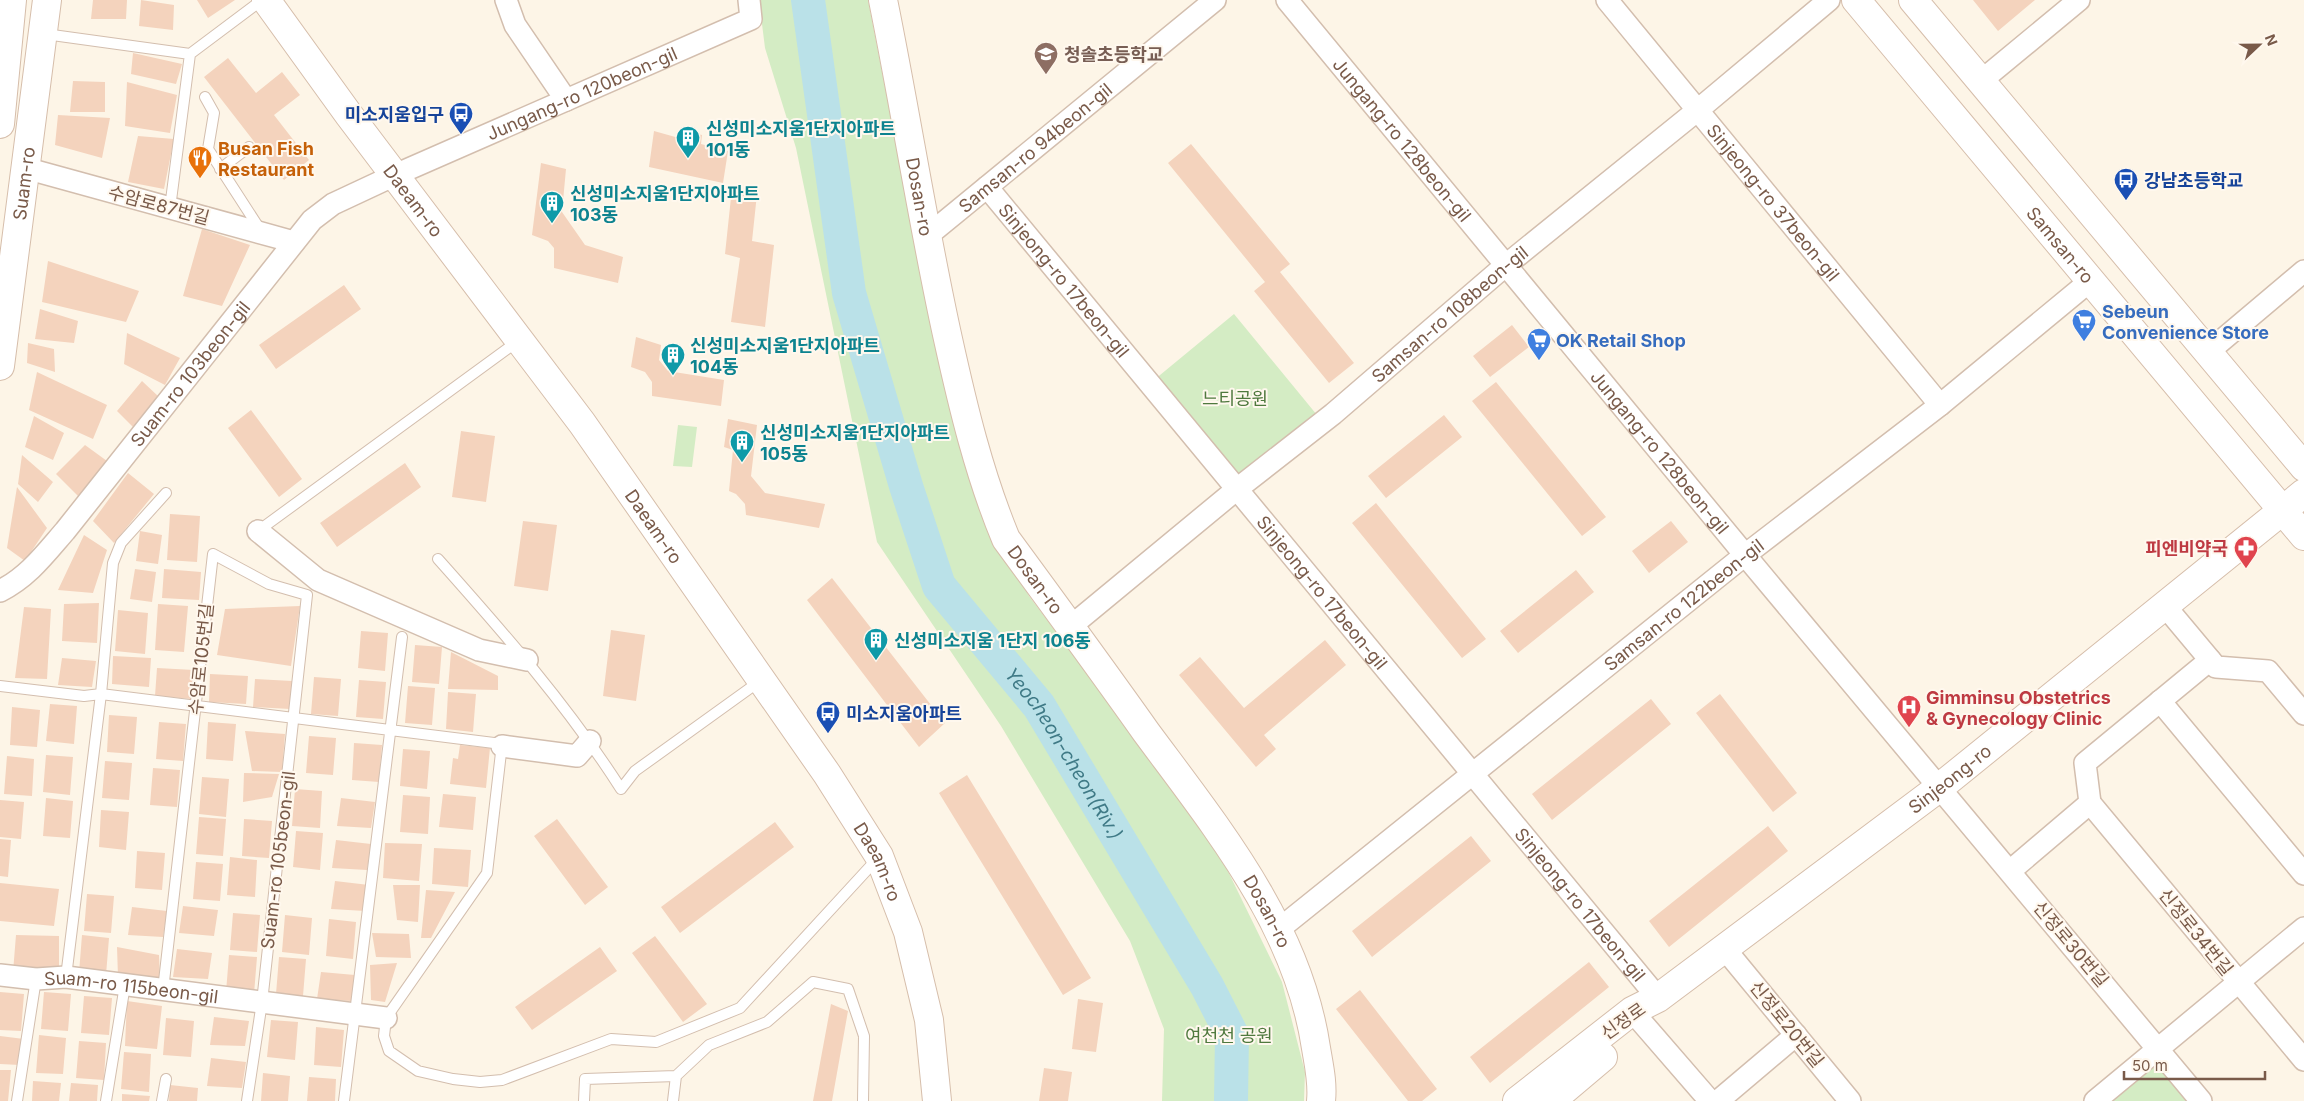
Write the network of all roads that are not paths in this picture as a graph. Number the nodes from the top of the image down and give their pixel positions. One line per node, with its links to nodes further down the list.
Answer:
1 (12, 0): 20 (main road)
2 (47, 0): 14 (main road, Suam-ro)
3 (264, 0): 15 (lane); 24 (main road, Daeam-ro)
4 (506, 0): 18 (street)
5 (749, 0): 18 (street, Jungang-ro 120beon-gil)
6 (883, 0): 28 (main road, Dosan-ro)
7 (1215, 0): 25 (street, Samsan-ro 94beon-gil)
8 (1287, 0): 30 (street, Jungang-ro 128beon-gil)
9 (1607, 0): 19 (street, Sinjeong-ro 37beon-gil)
10 (1828, 0): 19 (street, Samsan-ro 108beon-gil)
11 (1856, 0): 32 (main road, Samsan-ro)
12 (1913, 0): 16 (main road)
13 (2079, 0): 16 (street)
14 (43, 34): 15 (lane); 22 (main road, Suam-ro)
15 (190, 54): 26 (lane)
16 (1981, 81): 34 (main road)
17 (205, 97): 23 (lane)
18 (566, 100): 24 (street, Jungang-ro 120beon-gil)
19 (1699, 110): 30 (street, Samsan-ro 108beon-gil); 36 (street, Sinjeong-ro 37beon-gil)
20 (0, 124)
21 (249, 147): 23 (lane)
22 (25, 168): 26 (street, 수암로87번길); 35 (main road, Suam-ro)
23 (220, 168): 27 (lane)
24 (394, 175): 29 (street, Suam-ro 103beon-gil); 33 (main road, Daeam-ro)
25 (987, 187): 28 (street, Samsan-ro 94beon-gil); 38 (street, Sinjeong-ro 17beon-gil)
26 (170, 208): 27 (street, 수암로87번길)
27 (263, 234): 29 (street, 수암로87번길)
28 (926, 237): 48 (main road, Dosan-ro)
29 (294, 242): 46 (street, Suam-ro 103beon-gil)
30 (1506, 265): 38 (street, Samsan-ro 108beon-gil); 44 (street, Jungang-ro 128beon-gil)
31 (2304, 271): 34 (street)
32 (2090, 281): 36 (street, Samsan-ro 122beon-gil); 41 (main road, Samsan-ro)
33 (519, 340): 42 (lane); 52 (main road, Daeam-ro)
34 (2208, 352): 37 (main road)
35 (0, 366)
36 (1940, 405): 44 (street, Samsan-ro 122beon-gil)
37 (2304, 467)
38 (1237, 489): 48 (street, Samsan-ro 108beon-gil); 62 (street, Sinjeong-ro 17beon-gil)
39 (166, 493): 54 (lane)
40 (2304, 493): 41 (main road, Sinjeong-ro)
41 (2283, 511): 43 (main road, Samsan-ro); 47 (main road, Sinjeong-ro)
42 (258, 531): 50 (street)
43 (2304, 536)
44 (1745, 555): 62 (street, Samsan-ro 122beon-gil); 63 (street, Jungang-ro 128beon-gil)
45 (438, 559): 50 (lane)
46 (0, 591)
47 (2165, 606): 51 (street); 63 (main road, Sinjeong-ro)
48 (1070, 627): 69 (main road, Dosan-ro)
49 (402, 637): 59 (lane)
50 (527, 660): 60 (lane)
51 (2210, 660): 55 (street); 57 (street)
52 (761, 680): 60 (lane); 65 (main road, Daeam-ro)
53 (0, 686): 54 (lane)
54 (101, 694): 56 (lane); 72 (lane)
55 (2160, 701): 64 (street); 67 (street)
56 (196, 707): 58 (lane); 58 (lane, 수암로105번길); 76 (lane, 수암로105번길)
57 (2304, 714)
58 (295, 719): 59 (lane); 78 (lane, Suam-ro 105beon-gil)
59 (390, 730): 61 (lane); 79 (lane)
60 (590, 741): 61 (street)
61 (502, 746): 81 (lane)
62 (1472, 775): 69 (street, Samsan-ro 122beon-gil); 77 (street, Sinjeong-ro 17beon-gil)
63 (1940, 787): 66 (street, 신정로30번길); 70 (main road, Sinjeong-ro)
64 (2090, 803): 66 (street); 74 (street, 신정로34번길)
65 (879, 856): 81 (lane); 95 (main road, Daeam-ro)
66 (2010, 871): 83 (street, 신정로30번길)
67 (2304, 874)
68 (2304, 928): 74 (street)
69 (1278, 930): 96 (main road, Dosan-ro)
70 (1724, 948): 77 (main road, Sinjeong-ro); 82 (street, 신정로20번길)
71 (0, 975): 73 (street, Suam-ro 115beon-gil)
72 (66, 977): 73 (street, Suam-ro 115beon-gil); 75 (street, Suam-ro 115beon-gil)
73 (36, 980): 87 (lane)
74 (2238, 982): 83 (street); 84 (street, 신정로34번길)
75 (125, 985): 76 (street, Suam-ro 115beon-gil); 88 (lane)
76 (163, 990): 78 (street, Suam-ro 115beon-gil)
77 (1658, 998): 80 (main road, 신정로)
78 (262, 1002): 79 (street, Suam-ro 115beon-gil); 90 (lane)
79 (356, 1014): 81 (street, Suam-ro 115beon-gil); 91 (lane)
80 (1637, 1017): 97 (main road, 신정로); 98 (main road, 신정로); 99 (street)
81 (386, 1018)
82 (1796, 1035): 100 (street); 101 (street, 신정로20번길)
83 (2158, 1049): 102 (street); 103 (street, 신정로30번길)
84 (2304, 1060)
85 (676, 1076): 92 (lane); 93 (lane); 94 (lane)
86 (166, 1079): 89 (lane)
87 (16, 1101)
88 (106, 1101)
89 (162, 1101)
90 (247, 1101)
91 (344, 1101)
92 (584, 1101)
93 (673, 1101)
94 (863, 1101)
95 (937, 1101)
96 (1321, 1101)
97 (1518, 1101)
98 (1551, 1101)
99 (1710, 1101)
100 (1718, 1101)
101 (1850, 1101)
102 (2095, 1101)
103 (2201, 1101)

